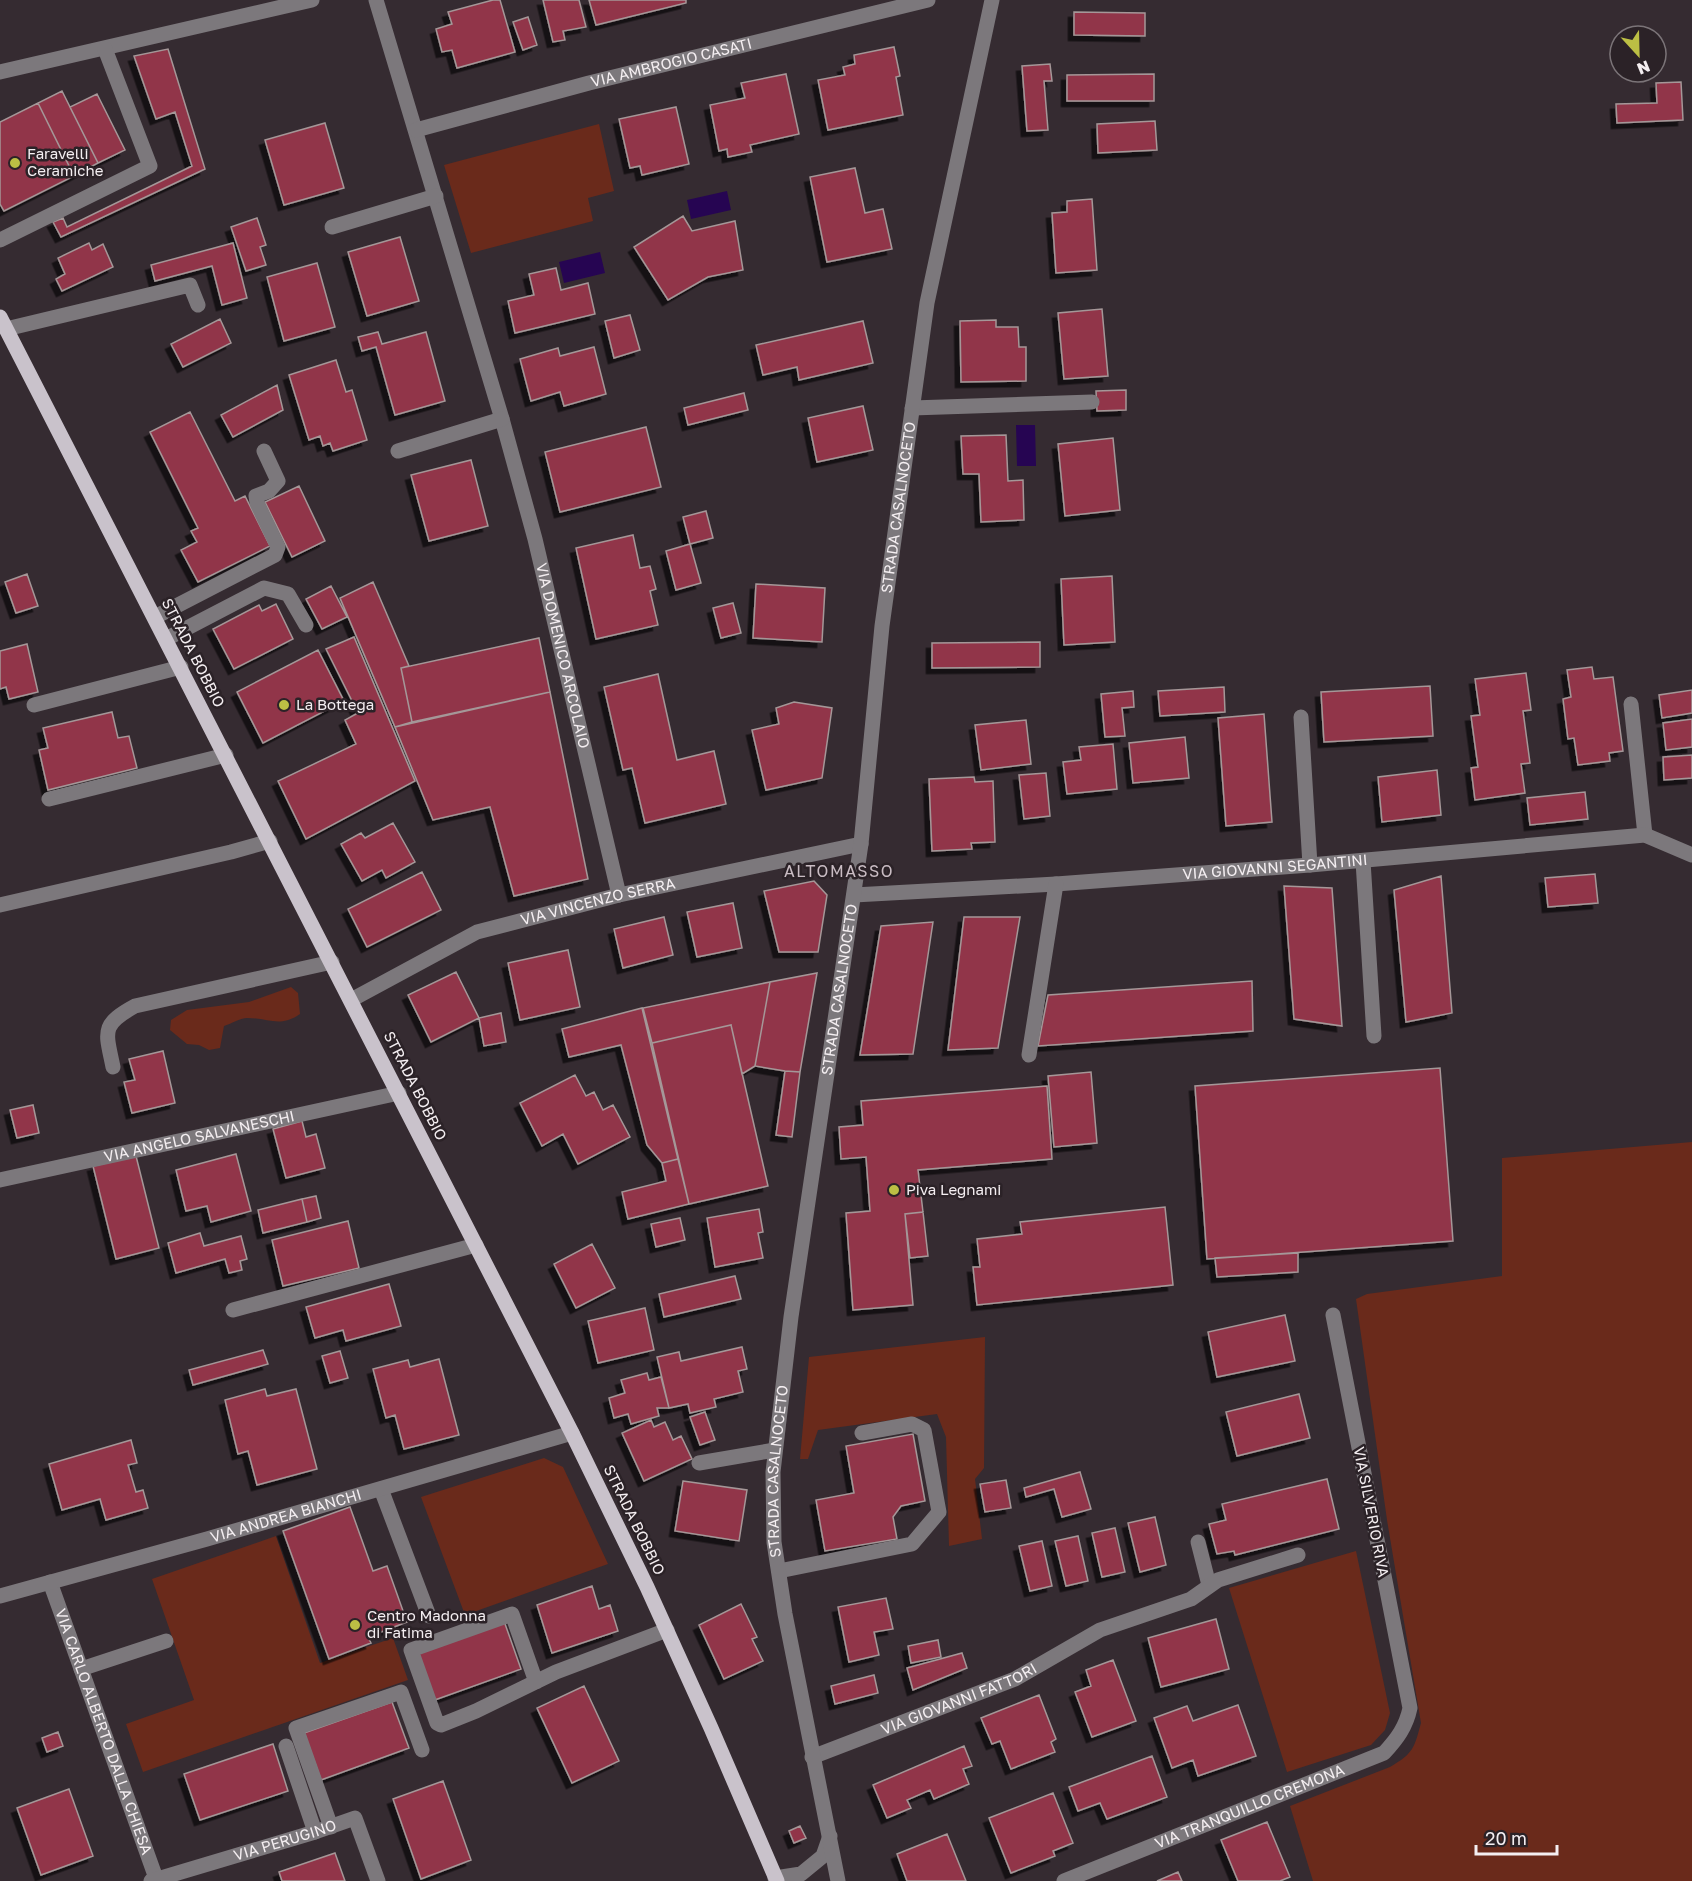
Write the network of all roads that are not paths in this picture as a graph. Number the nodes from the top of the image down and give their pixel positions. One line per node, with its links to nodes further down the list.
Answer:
1 (312, 0): 5 (street)
2 (376, 0): 7 (street, VIA DOMENICO ARCOLAIO)
3 (928, 0): 7 (street, VIA AMBROGIO CASATI)
4 (992, 0): 14 (street, STRADA CASALNOCETO)
5 (105, 49): 6 (street); 10 (street)
6 (0, 72)
7 (416, 130): 8 (street, VIA DOMENICO ARCOLAIO)
8 (436, 196): 9 (street); 15 (street, VIA DOMENICO ARCOLAIO)
9 (332, 227)
10 (0, 240)
11 (198, 305): 12 (street)
12 (3, 323): 18 (main road, STRADA BOBBIO)
13 (1092, 402): 14 (street)
14 (912, 408): 29 (street, STRADA CASALNOCETO)
15 (502, 419): 17 (street); 34 (street, VIA DOMENICO ARCOLAIO)
16 (264, 451): 18 (street)
17 (398, 452)
18 (155, 617): 20 (main road, STRADA BOBBIO)
19 (306, 624): 20 (street)
20 (166, 639): 21 (main road, STRADA BOBBIO)
21 (181, 668): 23 (street); 25 (main road, STRADA BOBBIO)
22 (1631, 704): 27 (street)
23 (34, 705)
24 (1301, 717): 32 (street)
25 (226, 755): 26 (street); 28 (main road, STRADA BOBBIO)
26 (49, 799)
27 (1645, 835): 30 (street, VIA GIOVANNI SEGANTINI); 31 (street, VIA GIOVANNI SEGANTINI)
28 (270, 841): 36 (street); 37 (main road, STRADA BOBBIO)
29 (861, 844): 34 (street, VIA VINCENZO SERRA); 35 (street, STRADA CASALNOCETO)
30 (1692, 855)
31 (1364, 861): 32 (street, VIA GIOVANNI SEGANTINI); 39 (street)
32 (1310, 865): 33 (street, VIA GIOVANNI SEGANTINI)
33 (1056, 884): 35 (street, VIA GIOVANNI SEGANTINI); 40 (street)
34 (619, 895): 38 (street, VIA VINCENZO SERRA)
35 (854, 895): 49 (street, STRADA CASALNOCETO)
36 (0, 904)
37 (332, 962): 38 (main road, STRADA BOBBIO); 41 (street)
38 (351, 1000): 42 (main road, STRADA BOBBIO)
39 (1374, 1036)
40 (1029, 1055)
41 (113, 1067)
42 (399, 1093): 43 (street, VIA ANGELO SALVANESCHI); 44 (main road, STRADA BOBBIO)
43 (0, 1180)
44 (476, 1245): 45 (street); 47 (main road, STRADA BOBBIO)
45 (233, 1310)
46 (1333, 1315): 63 (street, VIA SILVERIO RIVA)
47 (572, 1433): 51 (street, VIA ANDREA BIANCHI); 59 (main road, STRADA BOBBIO)
48 (862, 1433): 54 (street)
49 (775, 1450): 50 (street); 54 (street, STRADA CASALNOCETO)
50 (699, 1463)
51 (381, 1489): 55 (street, VIA ANDREA BIANCHI); 58 (street)
52 (1198, 1542): 56 (street)
53 (1298, 1555): 56 (street, VIA GIOVANNI FATTORI)
54 (778, 1571): 66 (street, STRADA CASALNOCETO)
55 (50, 1582): 57 (street, VIA ANDREA BIANCHI); 61 (street, VIA CARLO ALBERTO DALLA CHIESA)
56 (1209, 1586): 66 (street, VIA GIOVANNI FATTORI)
57 (0, 1596)
58 (429, 1616)
59 (667, 1630): 62 (street); 70 (main road, STRADA BOBBIO)
60 (166, 1641): 61 (street)
61 (81, 1669): 72 (street, VIA CARLO ALBERTO DALLA CHIESA)
62 (536, 1682): 62 (street)
63 (1410, 1708): 74 (street, VIA TRANQUILLO CREMONA)
64 (286, 1746): 68 (street)
65 (422, 1750): 67 (street)
66 (812, 1757): 69 (street, STRADA CASALNOCETO)
67 (331, 1827): 68 (street, VIA PERUGINO); 73 (street, VIA PERUGINO)
68 (315, 1832): 72 (street, VIA PERUGINO)
69 (830, 1836): 70 (street); 71 (street, STRADA CASALNOCETO)
70 (776, 1879)
71 (836, 1879)
72 (155, 1880)
73 (378, 1881)
74 (1064, 1881)

